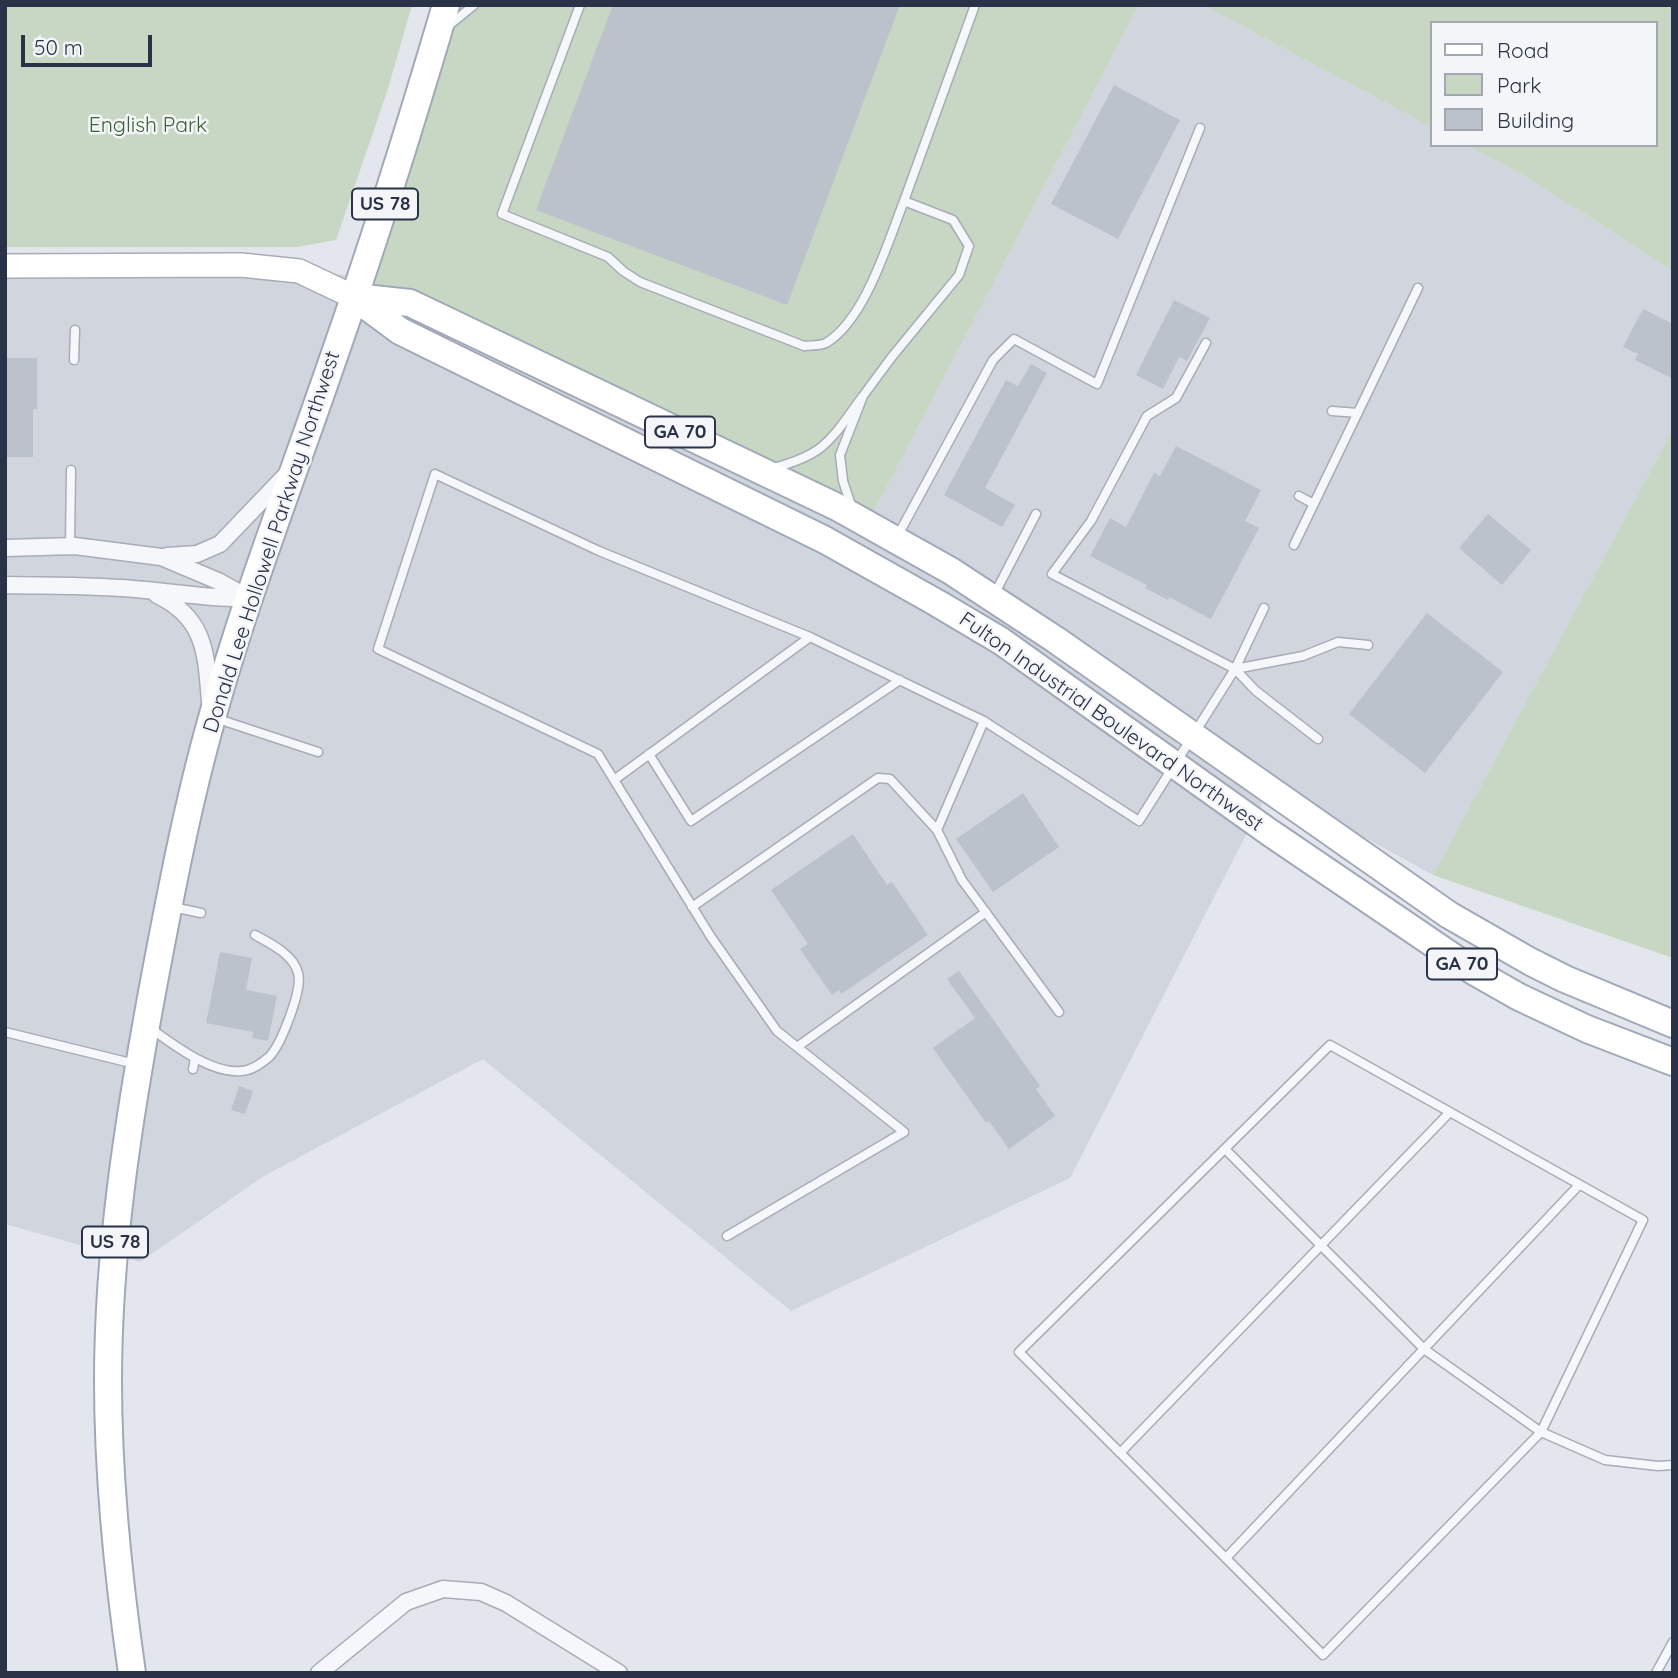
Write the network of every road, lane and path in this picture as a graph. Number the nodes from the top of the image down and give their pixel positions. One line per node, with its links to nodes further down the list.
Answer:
1 (446, 5): 5 (main road, Donald Lee Hollowell Parkway Northwest / US 78)
2 (474, 5): 5 (lane)
3 (580, 5): 7 (lane)
4 (975, 5): 7 (lane)
5 (437, 35): 10 (main road, Donald Lee Hollowell Parkway Northwest / US 78)
6 (1200, 128): 24 (lane)
7 (904, 201): 14 (lane)
8 (5, 266): 10 (main road, Fulton Industrial Boulevard Northwest)
9 (1418, 288): 16 (lane)
10 (354, 297): 17 (main road, Donald Lee Hollowell Parkway Northwest / US 78); 19 (main road, Fulton Industrial Boulevard Northwest / GA 70); 44 (main road, Fulton Industrial Boulevard Northwest / GA 70)
11 (75, 330): 13 (lane)
12 (1206, 344): 36 (lane)
13 (74, 359)
14 (863, 396): 19 (lane); 23 (lane)
15 (1332, 411): 16 (lane)
16 (1358, 413): 21 (lane)
17 (294, 466): 28 (street); 31 (main road, Donald Lee Hollowell Parkway Northwest / US 78)
18 (71, 470): 26 (lane)
19 (762, 471): 23 (main road, Fulton Industrial Boulevard Northwest / GA 70)
20 (1299, 496): 21 (lane)
21 (1314, 504): 25 (lane)
22 (1036, 514): 32 (lane)
23 (856, 517): 24 (main road, Fulton Industrial Boulevard Northwest / GA 70)
24 (896, 540): 32 (main road, Fulton Industrial Boulevard Northwest / GA 70)
25 (1294, 545)
26 (71, 546): 27 (street); 28 (street)
27 (5, 548)
28 (161, 556): 31 (street)
29 (5, 585): 30 (street)
30 (145, 590): 31 (street); 38 (street)
31 (249, 598): 38 (main road, Donald Lee Hollowell Parkway Northwest / US 78)
32 (992, 598): 40 (main road, Fulton Industrial Boulevard Northwest / GA 70)
33 (1264, 608): 36 (lane)
34 (810, 637): 37 (lane); 43 (lane); 45 (lane)
35 (1368, 645): 36 (lane)
36 (1235, 669): 40 (lane); 41 (lane)
37 (900, 680): 39 (lane); 43 (lane)
38 (212, 718): 42 (lane); 47 (main road, Donald Lee Hollowell Parkway Northwest / US 78)
39 (984, 721): 44 (lane); 46 (lane)
40 (1192, 736): 44 (lane); 53 (main road, Fulton Industrial Boulevard Northwest / GA 70)
41 (1318, 739)
42 (318, 752)
43 (649, 754): 45 (lane)
44 (1175, 765): 58 (main road, Fulton Industrial Boulevard Northwest / GA 70)
45 (614, 780): 48 (lane)
46 (937, 830): 48 (lane); 49 (lane)
47 (168, 906): 50 (lane); 54 (main road, Donald Lee Hollowell Parkway Northwest / US 78)
48 (692, 907): 56 (lane)
49 (985, 912): 52 (lane); 56 (lane)
50 (201, 913)
51 (255, 935): 61 (lane)
52 (1059, 1012)
53 (1673, 1024)
54 (146, 1026): 57 (lane); 59 (main road, Donald Lee Hollowell Parkway Northwest / US 78)
55 (5, 1032): 59 (lane)
56 (797, 1047): 66 (lane)
57 (195, 1058): 60 (lane); 61 (lane)
58 (1673, 1062)
59 (139, 1065): 74 (main road, Donald Lee Hollowell Parkway Northwest / US 78)
60 (193, 1069)
61 (231, 1071): 62 (lane)
62 (228, 1081)
63 (1450, 1112): 64 (lane); 65 (lane); 67 (lane)
64 (1225, 1149): 67 (lane); 70 (lane)
65 (1579, 1185): 68 (lane); 69 (lane)
66 (727, 1236)
67 (1320, 1246): 68 (lane); 70 (lane)
68 (1424, 1349): 69 (lane); 72 (lane)
69 (1541, 1432): 71 (lane); 72 (lane)
70 (1120, 1453): 72 (lane)
71 (1673, 1465)
72 (1226, 1558)
73 (1673, 1642): 77 (lane)
74 (132, 1673)
75 (319, 1673): 76 (street)
76 (619, 1673)
77 (1656, 1673)

